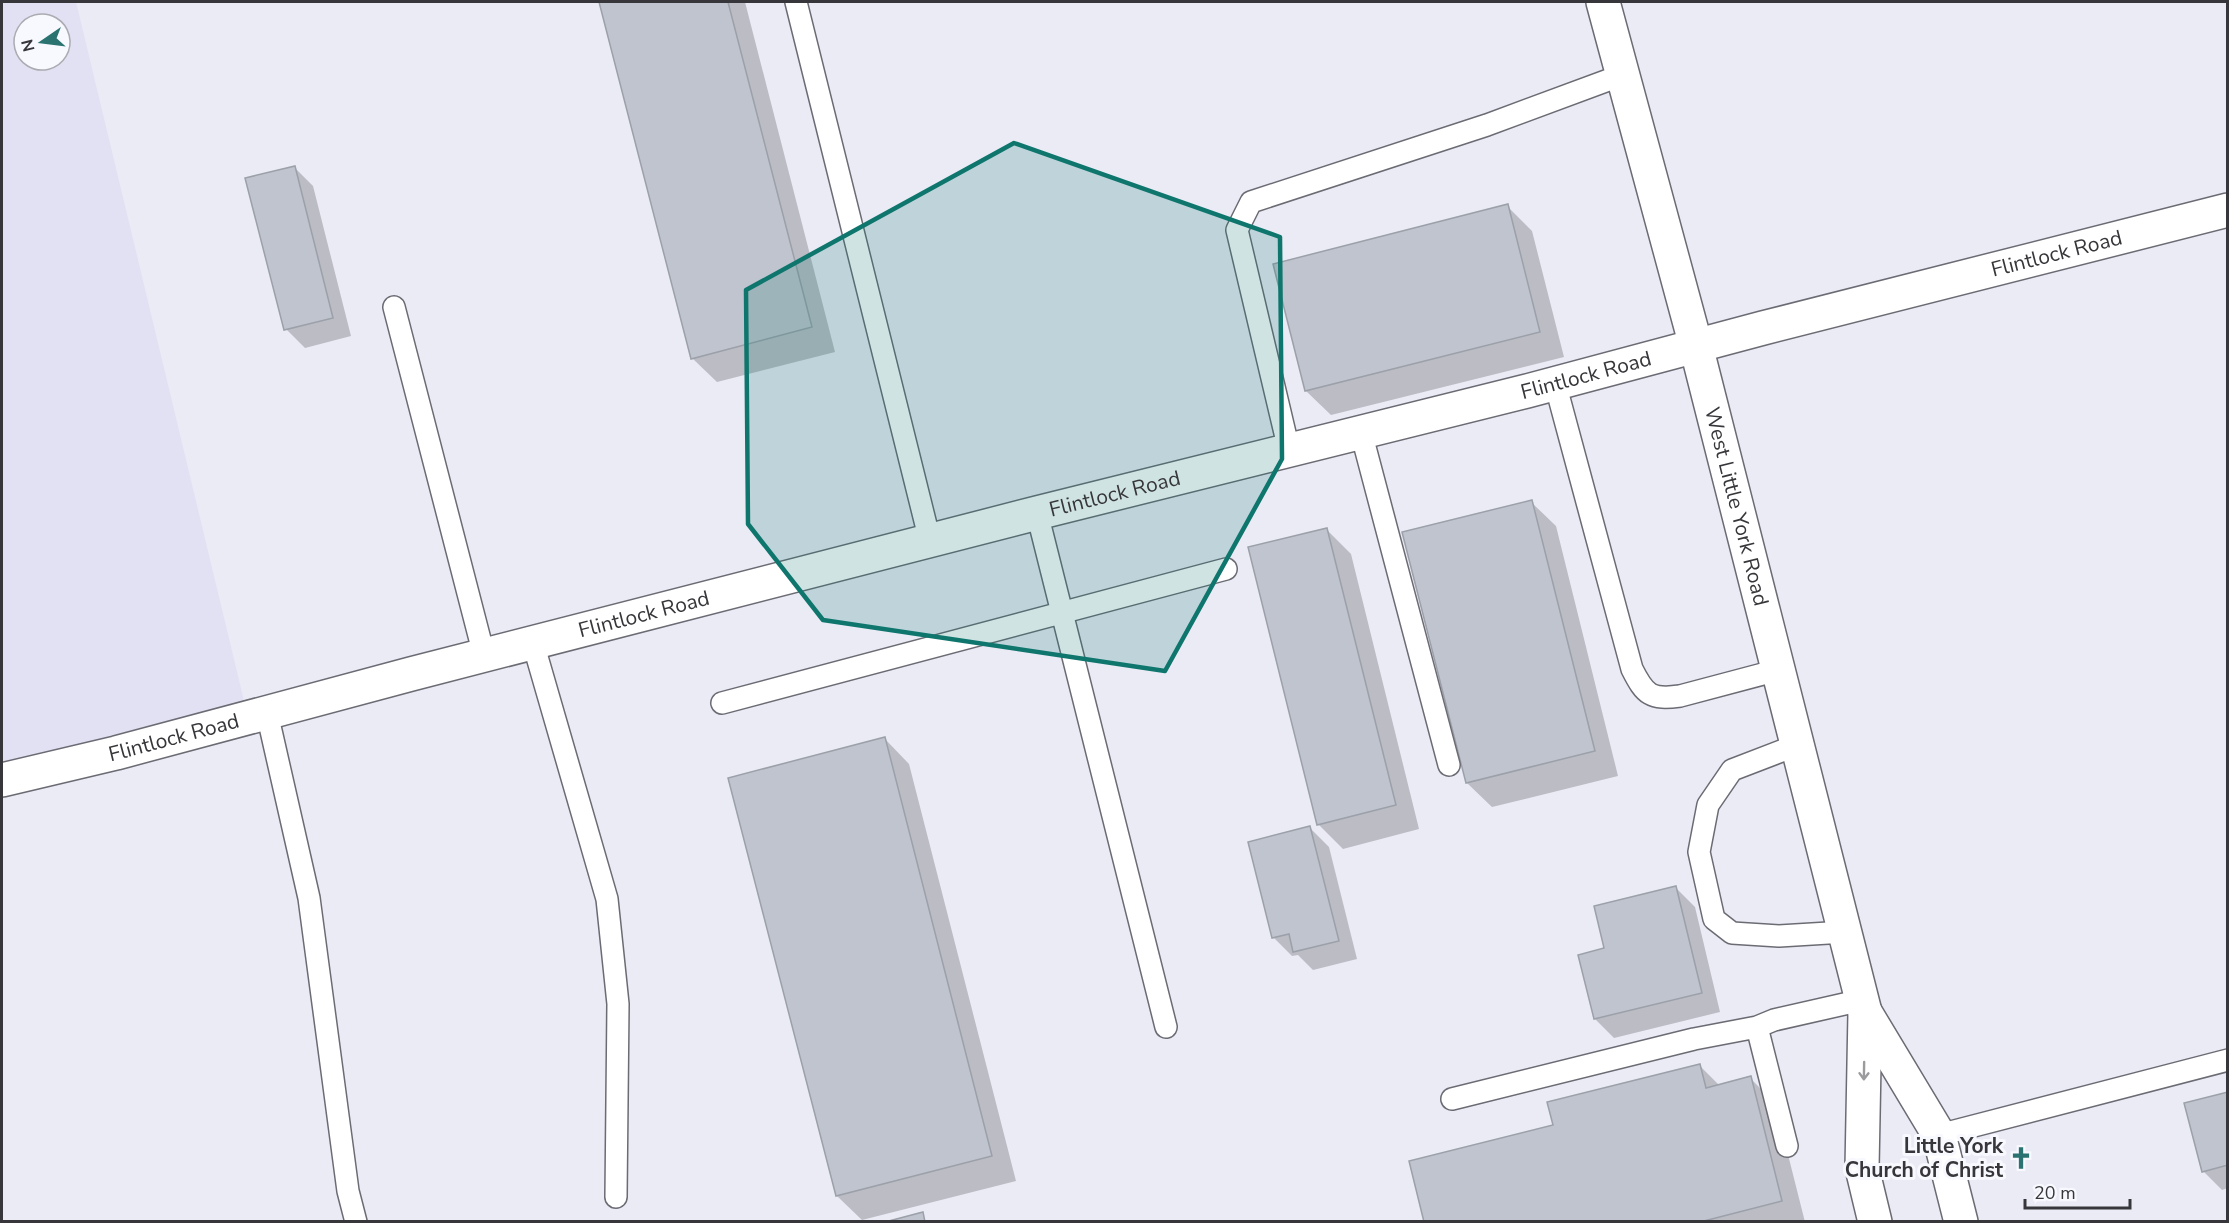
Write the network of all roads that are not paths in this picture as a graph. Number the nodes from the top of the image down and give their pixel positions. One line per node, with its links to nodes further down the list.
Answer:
1 (796, 2): 11 (lane)
2 (1603, 2): 3 (street, West Little York Road)
3 (1622, 75): 6 (street, West Little York Road); 9 (lane)
4 (2228, 210): 6 (street, Flintlock Road)
5 (394, 307): 15 (lane)
6 (1696, 346): 7 (street, Flintlock Road); 16 (street, West Little York Road)
7 (1555, 383): 8 (street, Flintlock Road); 16 (lane)
8 (1361, 432): 9 (street, Flintlock Road); 20 (lane)
9 (1289, 450): 10 (street, Flintlock Road)
10 (1037, 513): 11 (street, Flintlock Road); 13 (lane)
11 (930, 541): 14 (street, Flintlock Road)
12 (1226, 569): 13 (lane)
13 (1062, 612): 17 (lane); 25 (lane)
14 (533, 643): 15 (street, Flintlock Road); 30 (lane)
15 (484, 656): 18 (street, Flintlock Road)
16 (1778, 670): 19 (street, West Little York Road)
17 (722, 703)
18 (267, 713): 21 (street, Flintlock Road); 31 (lane)
19 (1797, 745): 22 (street, West Little York Road); 22 (lane)
20 (1449, 765)
21 (2, 780)
22 (1845, 932): 23 (street, West Little York Road)
23 (1864, 1006): 24 (lane); 28 (street, West Little York Road); 32 (street, West Little York Road, one-way to 32)
24 (1757, 1027): 27 (lane); 29 (lane)
25 (1166, 1028)
26 (2228, 1060): 28 (lane)
27 (1452, 1099)
28 (1940, 1135): 33 (street, West Little York Road)
29 (1787, 1146)
30 (616, 1197)
31 (356, 1221)
32 (1875, 1221)
33 (1961, 1221)

